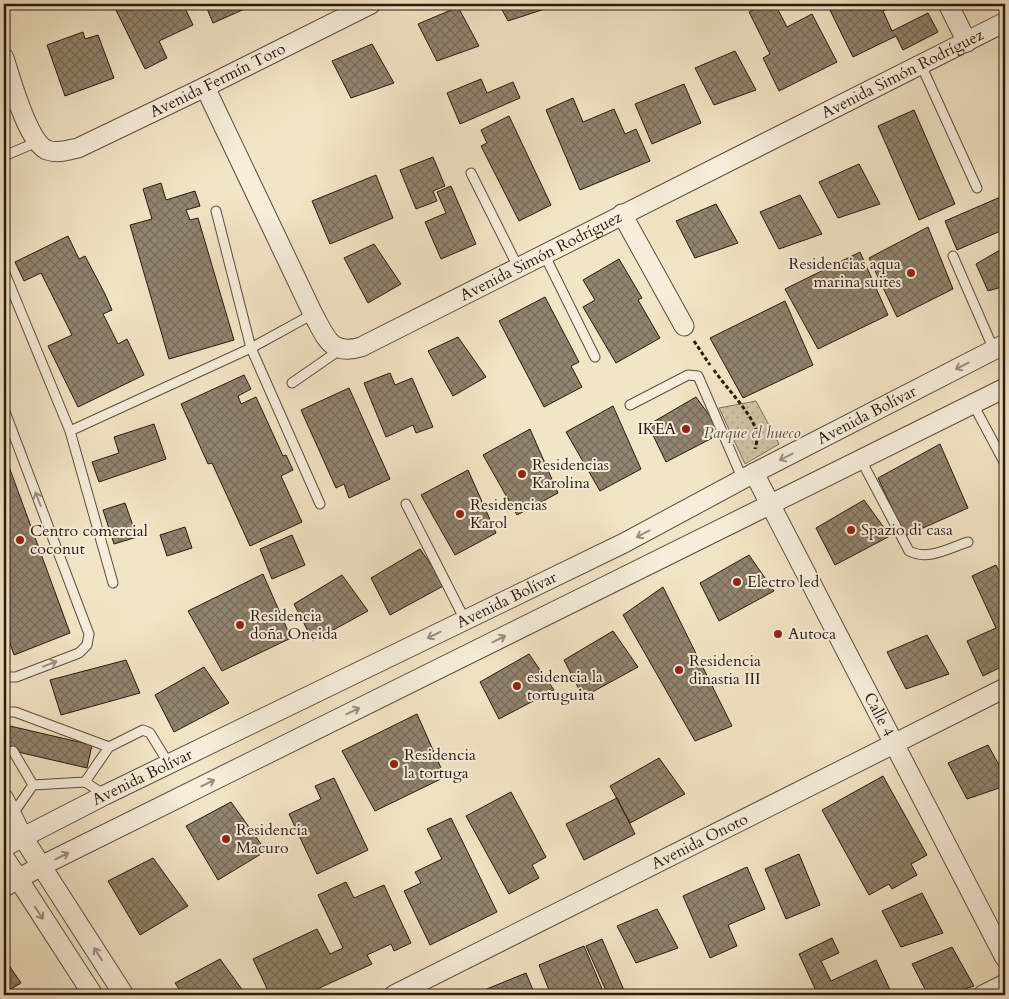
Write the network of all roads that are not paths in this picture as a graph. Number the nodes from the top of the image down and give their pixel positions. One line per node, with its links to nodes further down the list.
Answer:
1 (371, 4): 7 (street, Avenida Fermín Toro)
2 (948, 4): 4 (street)
3 (1005, 22): 4 (street, Avenida Simón Rodríguez)
4 (967, 42): 6 (street, Avenida Simón Rodríguez)
5 (4, 58): 8 (street)
6 (921, 65): 12 (lane); 14 (street, Avenida Simón Rodríguez)
7 (205, 87): 9 (street, Avenida Fermín Toro); 19 (street)
8 (11, 104): 9 (street)
9 (37, 142): 10 (lane)
10 (4, 156)
11 (471, 173): 17 (lane)
12 (977, 188)
13 (216, 211): 22 (lane)
14 (622, 214): 15 (street, Avenida Simón Rodríguez); 20 (street)
15 (544, 254): 17 (street, Avenida Simón Rodríguez); 24 (lane)
16 (953, 256): 21 (lane)
17 (518, 267): 23 (street, Avenida Simón Rodríguez)
18 (4, 271): 30 (lane)
19 (313, 314): 22 (lane); 23 (street)
20 (684, 326)
21 (1000, 347): 33 (street, Avenida Bolívar, one-way to 33)
22 (251, 348): 30 (lane); 34 (lane)
23 (342, 349): 25 (lane)
24 (595, 356)
25 (292, 383)
26 (1005, 388): 28 (street, Avenida Bolívar)
27 (630, 404): 33 (lane)
28 (973, 404): 31 (street, Avenida Bolívar); 32 (lane)
29 (4, 408): 40 (lane, one-way to 29)
30 (70, 432): 38 (lane)
31 (861, 460): 36 (street, Avenida Bolívar); 37 (lane)
32 (1005, 464)
33 (748, 477): 36 (street, Calle 4); 39 (street, Avenida Bolívar, one-way to 39)
34 (320, 504)
35 (406, 504): 39 (lane)
36 (771, 505): 43 (street, Calle 4); 54 (street, Avenida Bolívar, one-way to 36)
37 (968, 542)
38 (113, 583)
39 (465, 620): 46 (street, Avenida Bolívar, one-way to 46)
40 (4, 677)
41 (1005, 688): 43 (street, Avenida Onoto)
42 (4, 712): 44 (lane)
43 (895, 742): 56 (street, Calle 4); 60 (street, Avenida Onoto)
44 (109, 747): 46 (lane); 47 (lane)
45 (14, 751): 48 (lane)
46 (169, 764): 49 (street, Avenida Bolívar)
47 (85, 782): 48 (lane); 49 (lane)
48 (33, 786): 50 (lane)
49 (105, 795): 51 (street, Avenida Bolívar)
50 (8, 807): 51 (street)
51 (22, 836): 52 (street, Avenida Bolívar); 54 (street)
52 (4, 847)
53 (4, 857): 55 (street)
54 (41, 866): 55 (street, Avenida Bolívar); 59 (street, one-way to 54)
55 (11, 884): 58 (street, one-way to 58)
56 (1005, 958)
57 (1005, 984): 61 (street)
58 (92, 995)
59 (124, 995)
60 (394, 995)
61 (982, 995)

